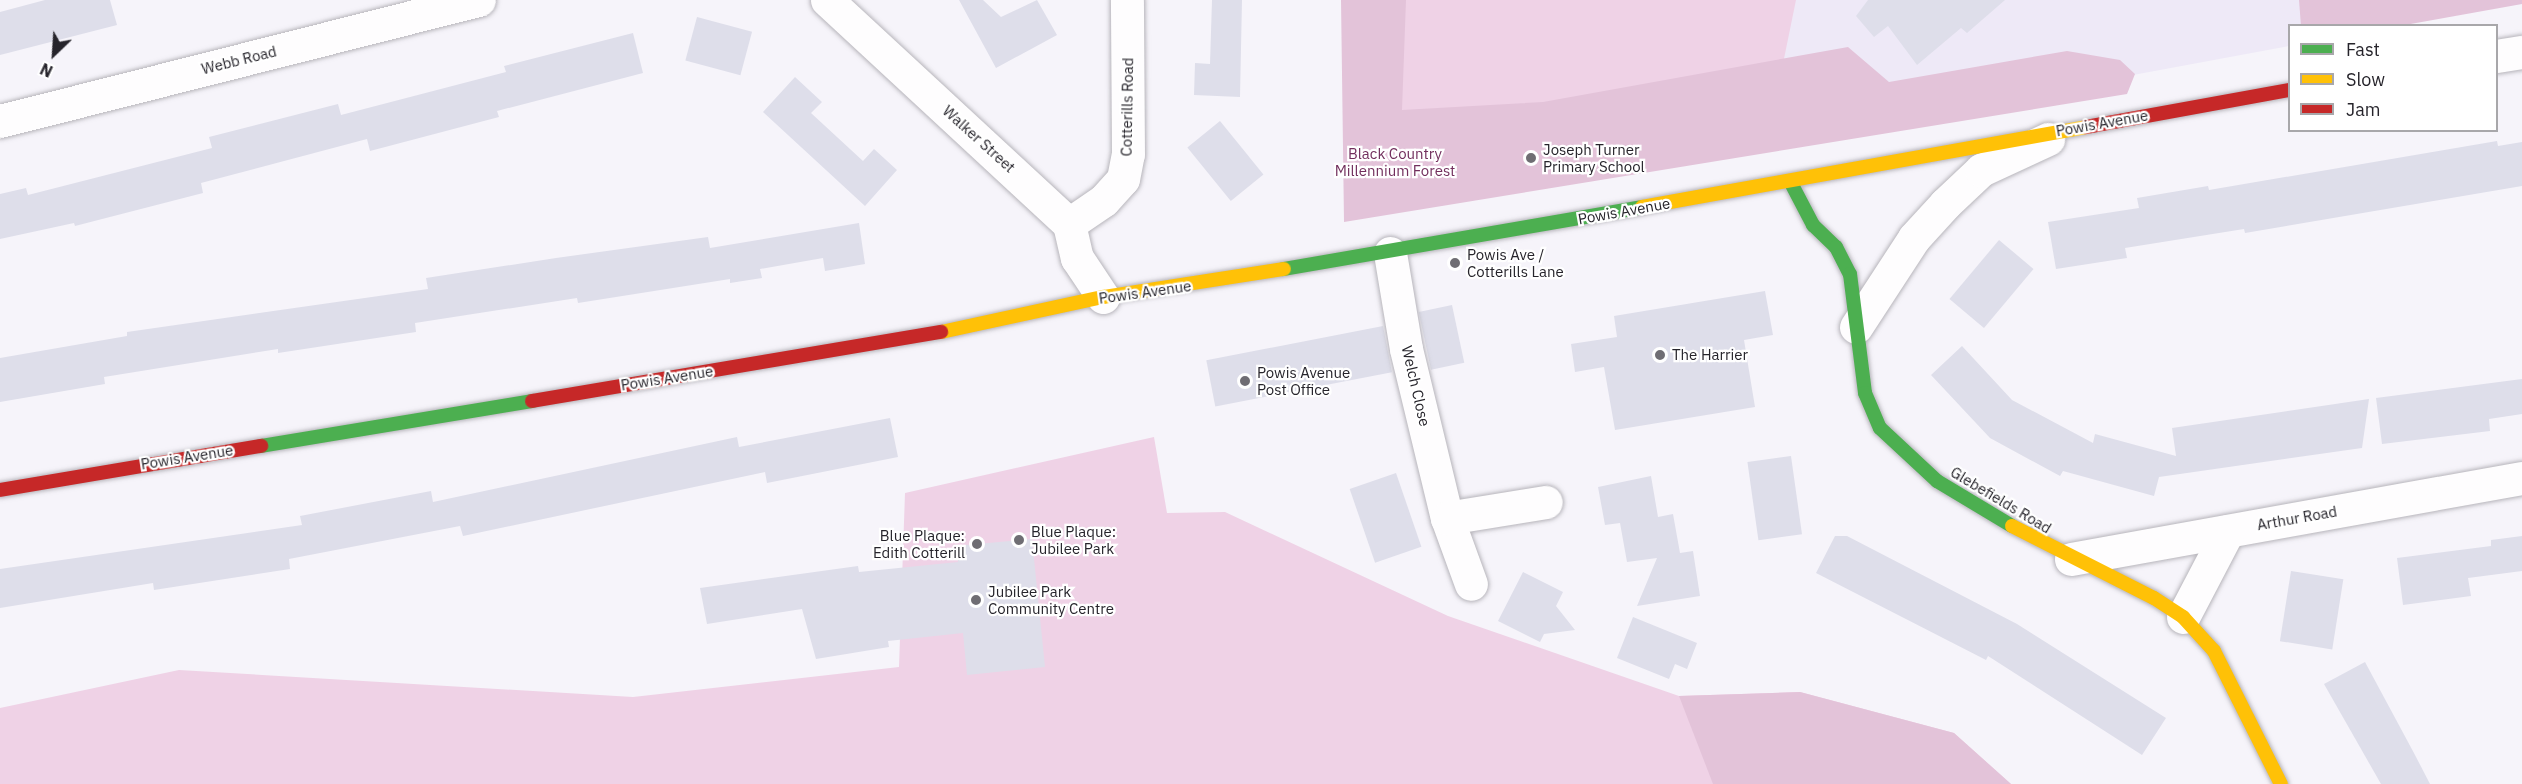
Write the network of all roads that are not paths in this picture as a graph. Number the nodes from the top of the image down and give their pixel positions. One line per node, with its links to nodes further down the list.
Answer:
1 (479, 0): 7 (street, Webb Road)
2 (827, 0): 10 (street, Walker Street)
3 (1127, 0): 10 (street, Cotterills Road)
4 (2522, 52): 5 (street)
5 (2498, 56)
6 (2288, 90): 8 (street, Powis Avenue)
7 (0, 121)
8 (2068, 129): 9 (street, Powis Avenue); 13 (street)
9 (1790, 181): 11 (street, Powis Avenue); 13 (street, Glebefields Road)
10 (1069, 224): 12 (street)
11 (1390, 253): 12 (street, Powis Avenue); 17 (street, Welch Close)
12 (1103, 297): 15 (street, Powis Avenue)
13 (1856, 327): 19 (street, Glebefields Road)
14 (2522, 478): 18 (street, Arthur Road)
15 (0, 490)
16 (1546, 502): 17 (street)
17 (1447, 518): 20 (street, Welch Close)
18 (2228, 531): 19 (street, Arthur Road); 21 (street)
19 (2072, 559): 21 (street, Glebefields Road)
20 (1471, 584)
21 (2183, 617): 22 (street, Glebefields Road)
22 (2282, 784)

